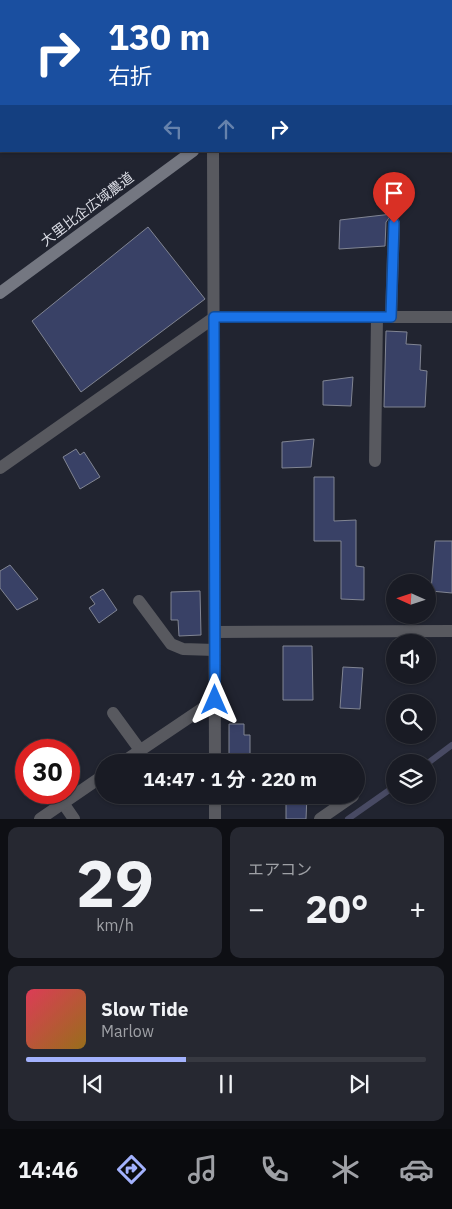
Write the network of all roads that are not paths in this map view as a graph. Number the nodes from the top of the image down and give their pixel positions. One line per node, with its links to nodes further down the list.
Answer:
1 (192, 152): 4 (street, 大里比企広域農道)
2 (213, 152): 5 (street)
3 (394, 223): 7 (street)
4 (0, 293)
5 (214, 317): 6 (street); 10 (street); 13 (street)
6 (377, 317): 7 (street); 9 (street)
7 (391, 317): 8 (street)
8 (452, 317)
9 (375, 462)
10 (0, 468)
11 (139, 601): 14 (street)
12 (452, 631): 13 (street)
13 (215, 632): 14 (street)
14 (215, 650): 15 (street)
15 (215, 700): 17 (street); 19 (street)
16 (113, 713): 17 (street)
17 (140, 750): 18 (street)
18 (134, 754)
19 (215, 754)
20 (95, 781): 21 (street)
21 (80, 791)
22 (62, 804): 26 (street)
23 (64, 804): 27 (street)
24 (215, 804): 28 (street)
25 (342, 804): 29 (street)
26 (40, 819)
27 (74, 819)
28 (214, 819)
29 (320, 819)

